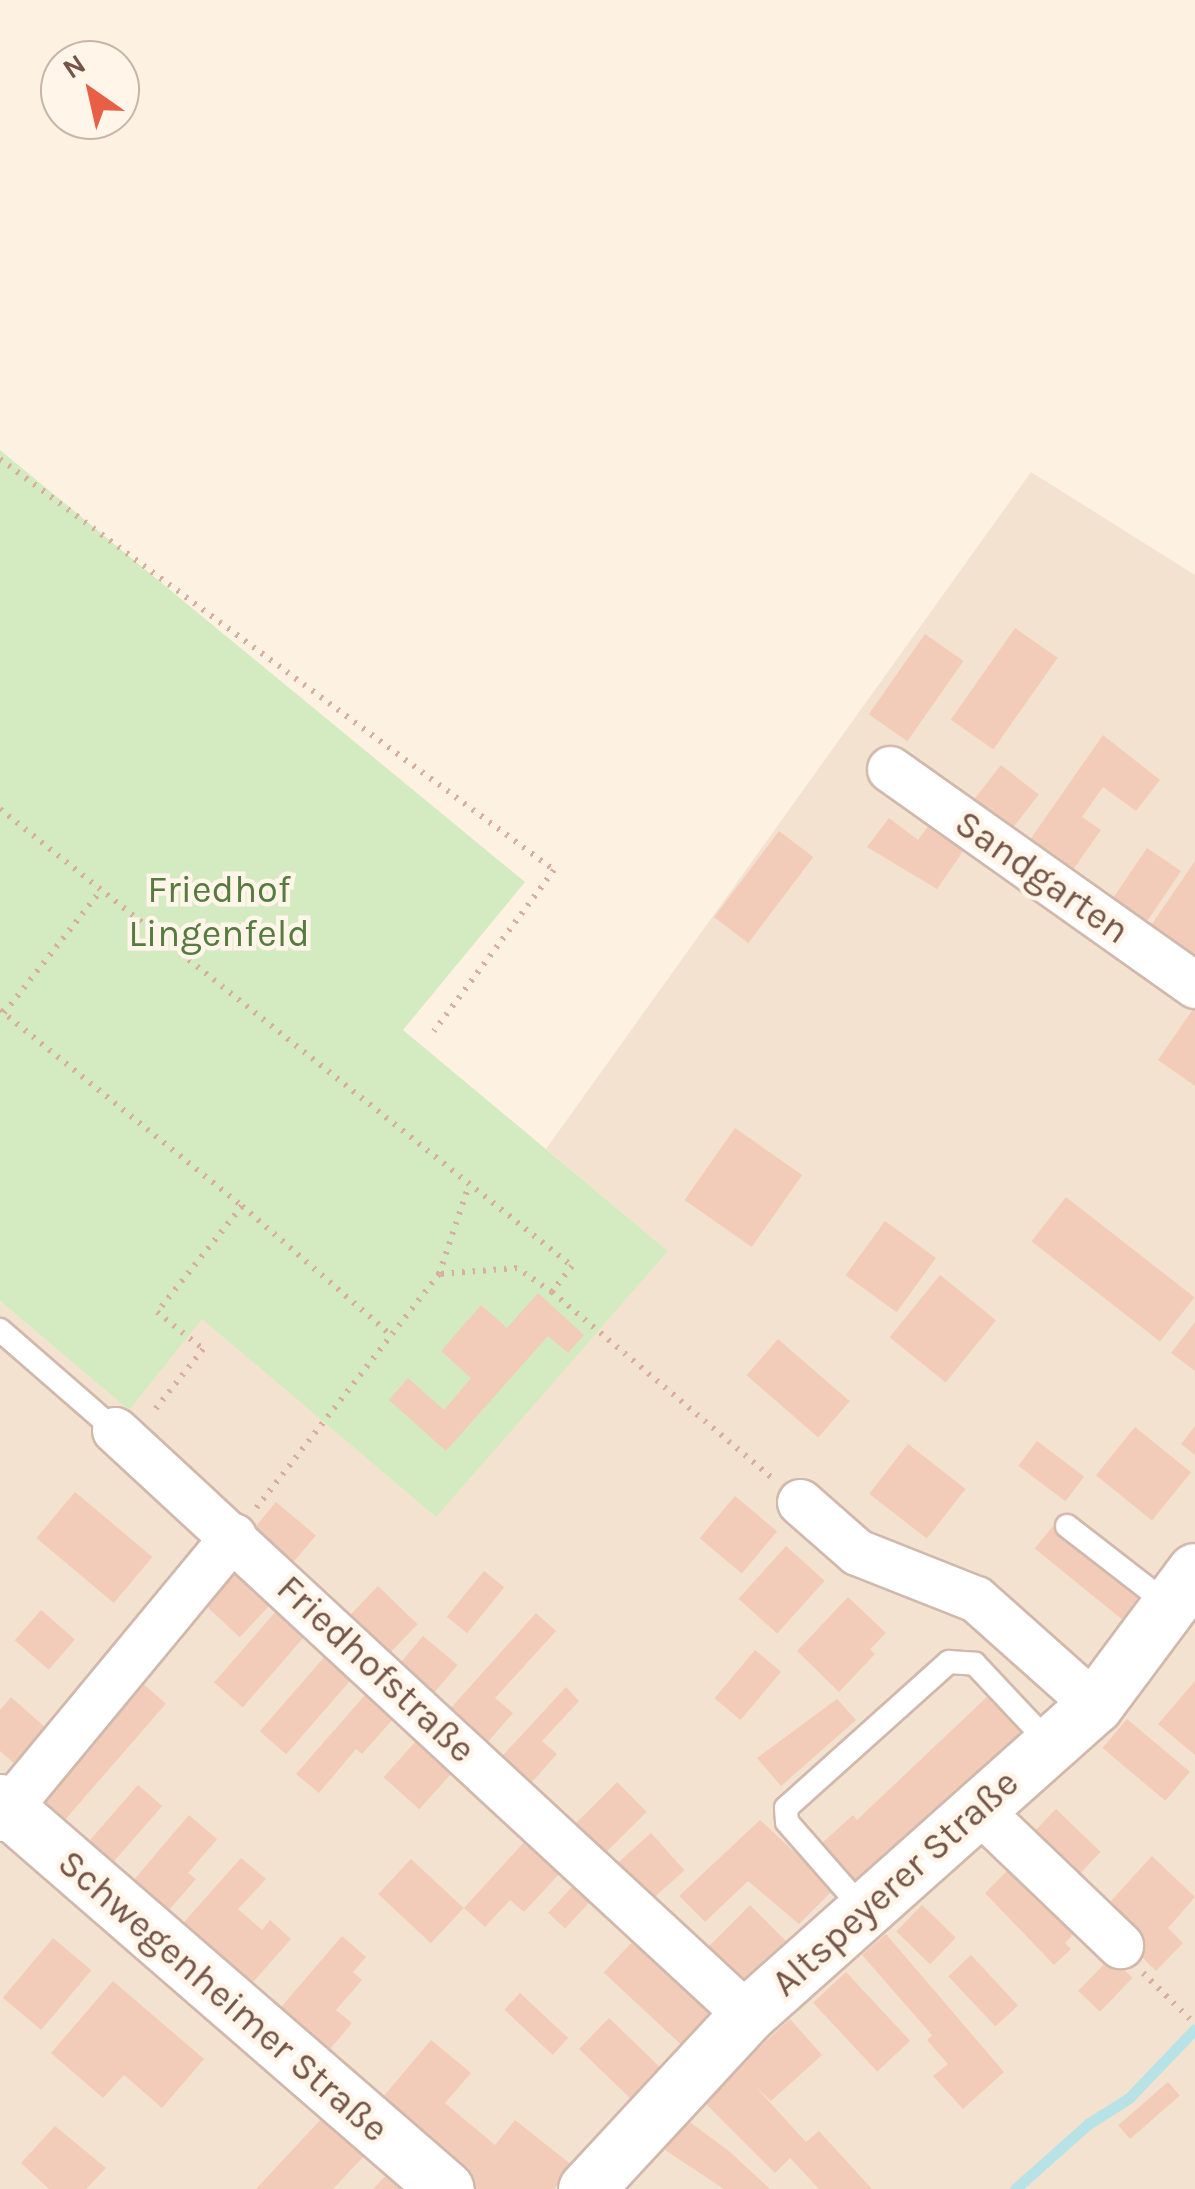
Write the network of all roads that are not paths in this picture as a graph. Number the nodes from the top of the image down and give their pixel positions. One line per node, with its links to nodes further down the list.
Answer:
1 (890, 769): 2 (street, Sandgarten)
2 (1195, 985)
3 (0, 1330): 4 (lane, Friedhofstraße)
4 (121, 1437): 7 (street, Friedhofstraße)
5 (800, 1502): 9 (street)
6 (1068, 1526): 8 (lane)
7 (233, 1536): 12 (street); 15 (street, Friedhofstraße)
8 (1182, 1588): 9 (main road, Altspeyerer Straße)
9 (1095, 1704): 10 (main road, Altspeyerer Straße)
10 (1050, 1744): 11 (main road, Altspeyerer Straße); 13 (lane)
11 (978, 1809): 13 (main road, Altspeyerer Straße); 14 (street)
12 (2, 1810): 16 (main road, Schwegenheimer Straße)
13 (864, 1910): 15 (main road, Altspeyerer Straße)
14 (1120, 1945)
15 (746, 2015): 17 (main road, Altspeyerer Straße)
16 (446, 2189)
17 (586, 2189)

